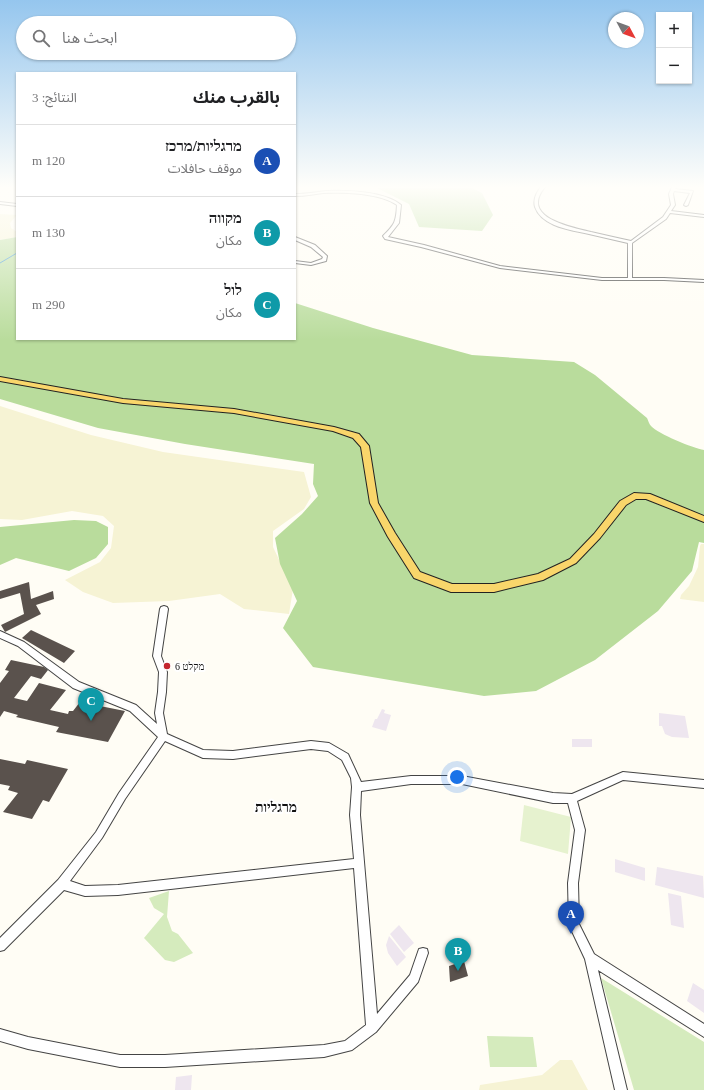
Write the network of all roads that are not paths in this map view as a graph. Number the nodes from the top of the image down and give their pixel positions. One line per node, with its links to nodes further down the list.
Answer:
1 (296, 238): 6 (street)
2 (386, 238): 7 (street)
3 (613, 238): 5 (street)
4 (637, 238): 5 (street)
5 (631, 242): 7 (street)
6 (296, 262)
7 (630, 279): 8 (street)
8 (704, 281)
9 (0, 379): 10 (main road)
10 (704, 519)
11 (164, 609): 13 (street)
12 (0, 634): 13 (street)
13 (163, 736): 15 (street); 18 (street)
14 (704, 784): 16 (street)
15 (357, 787): 16 (street); 17 (street)
16 (572, 799): 21 (street)
17 (359, 863): 18 (street); 22 (street)
18 (62, 884): 19 (street)
19 (0, 946)
20 (423, 953): 22 (street)
21 (590, 958): 23 (street); 25 (street)
22 (372, 1028): 24 (street)
23 (704, 1032)
24 (0, 1035)
25 (621, 1090)

